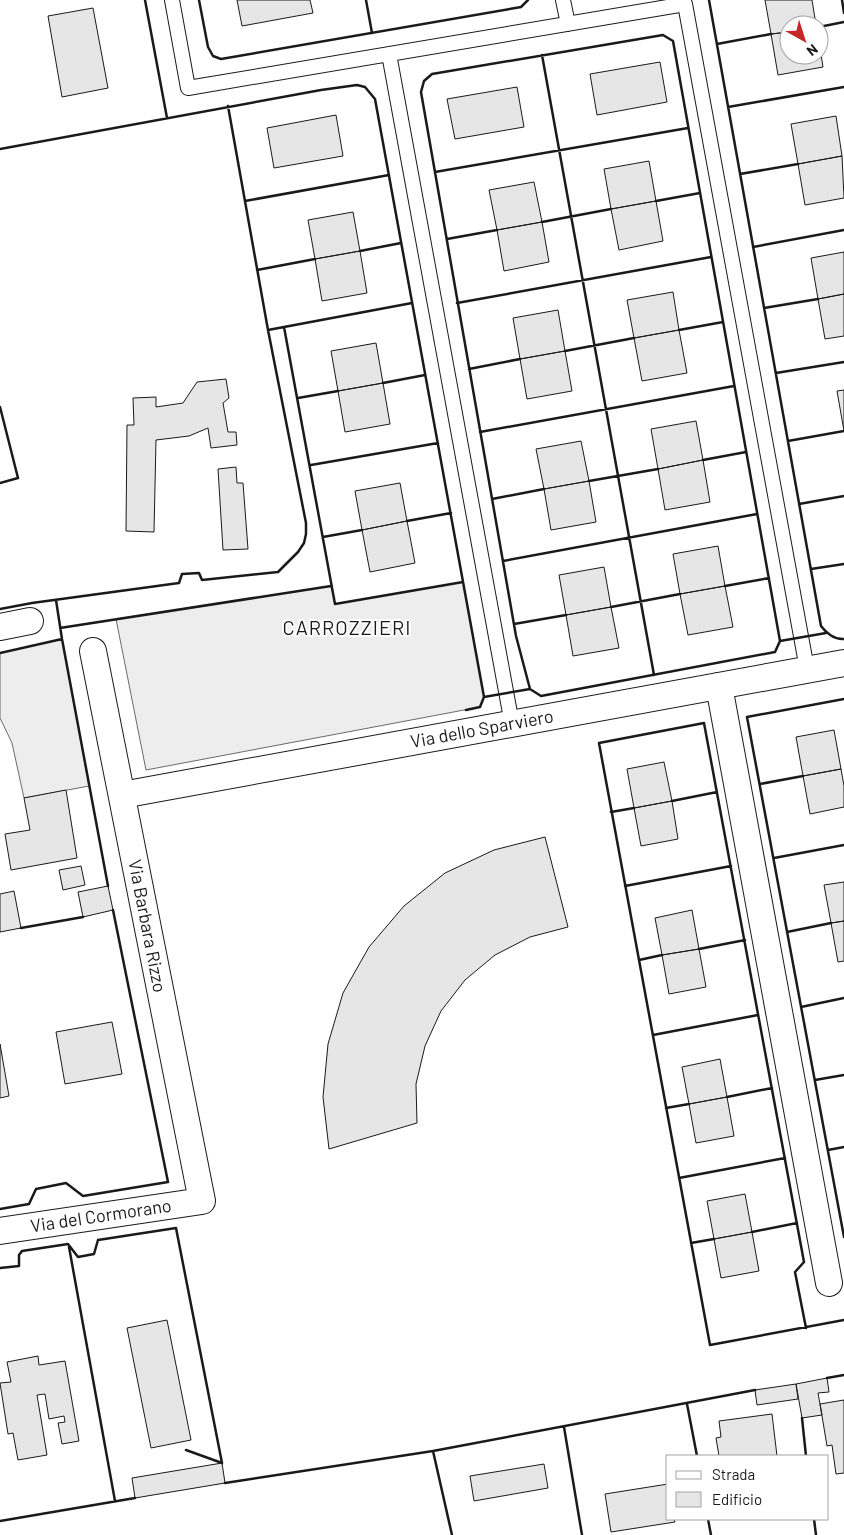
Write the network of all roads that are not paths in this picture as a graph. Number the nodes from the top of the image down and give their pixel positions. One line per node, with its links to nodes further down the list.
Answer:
1 (172, 0): 4 (lane)
2 (564, 0): 3 (lane)
3 (568, 24): 4 (lane); 9 (lane)
4 (389, 54): 11 (lane)
5 (30, 621): 6 (street)
6 (0, 628)
7 (93, 651): 12 (street, Via Barbara Rizzo)
8 (844, 663): 9 (street, Via dello Sparviero)
9 (807, 669): 10 (street, Via dello Sparviero)
10 (719, 686): 11 (street, Via dello Sparviero); 15 (street)
11 (512, 724): 12 (street, Via dello Sparviero)
12 (122, 795): 13 (street, Via Barbara Rizzo)
13 (202, 1201): 14 (street, Via del Cormorano)
14 (0, 1231)
15 (828, 1283)

